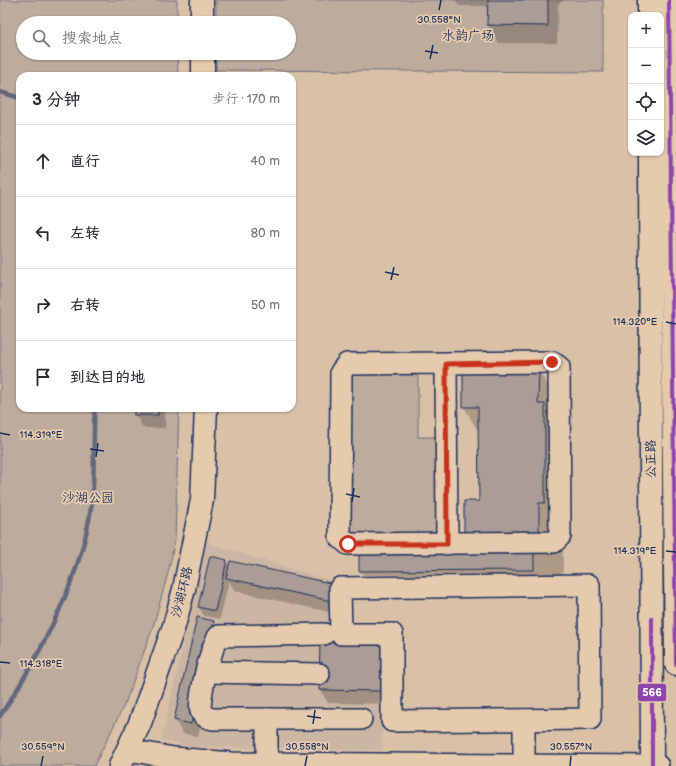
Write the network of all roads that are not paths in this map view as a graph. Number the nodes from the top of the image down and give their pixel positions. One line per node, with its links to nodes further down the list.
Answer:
1 (202, 0): 7 (main road)
2 (649, 0): 6 (main road)
3 (669, 0): 11 (main road, 公正路)
4 (675, 0): 5 (street)
5 (676, 4)
6 (649, 12)
7 (202, 16)
8 (203, 60): 9 (main road)
9 (204, 72)
10 (650, 156): 27 (main road, 公正路)
11 (674, 169): 13 (main road, 公正路)
12 (446, 364): 16 (street); 16 (street); 16 (street)
13 (674, 375): 15 (main road, 公正路)
14 (206, 412): 24 (main road, 沙湖环路)
15 (675, 431): 18 (main road, 公正路)
16 (447, 544)
17 (324, 634): 19 (street)
18 (676, 664)
19 (206, 672): 20 (street); 21 (street)
20 (319, 674)
21 (267, 719): 22 (street); 25 (street)
22 (361, 719)
23 (524, 720): 23 (street); 26 (street)
24 (128, 761): 25 (street)
25 (267, 764): 26 (street)
26 (524, 764): 27 (street)
27 (654, 766)

